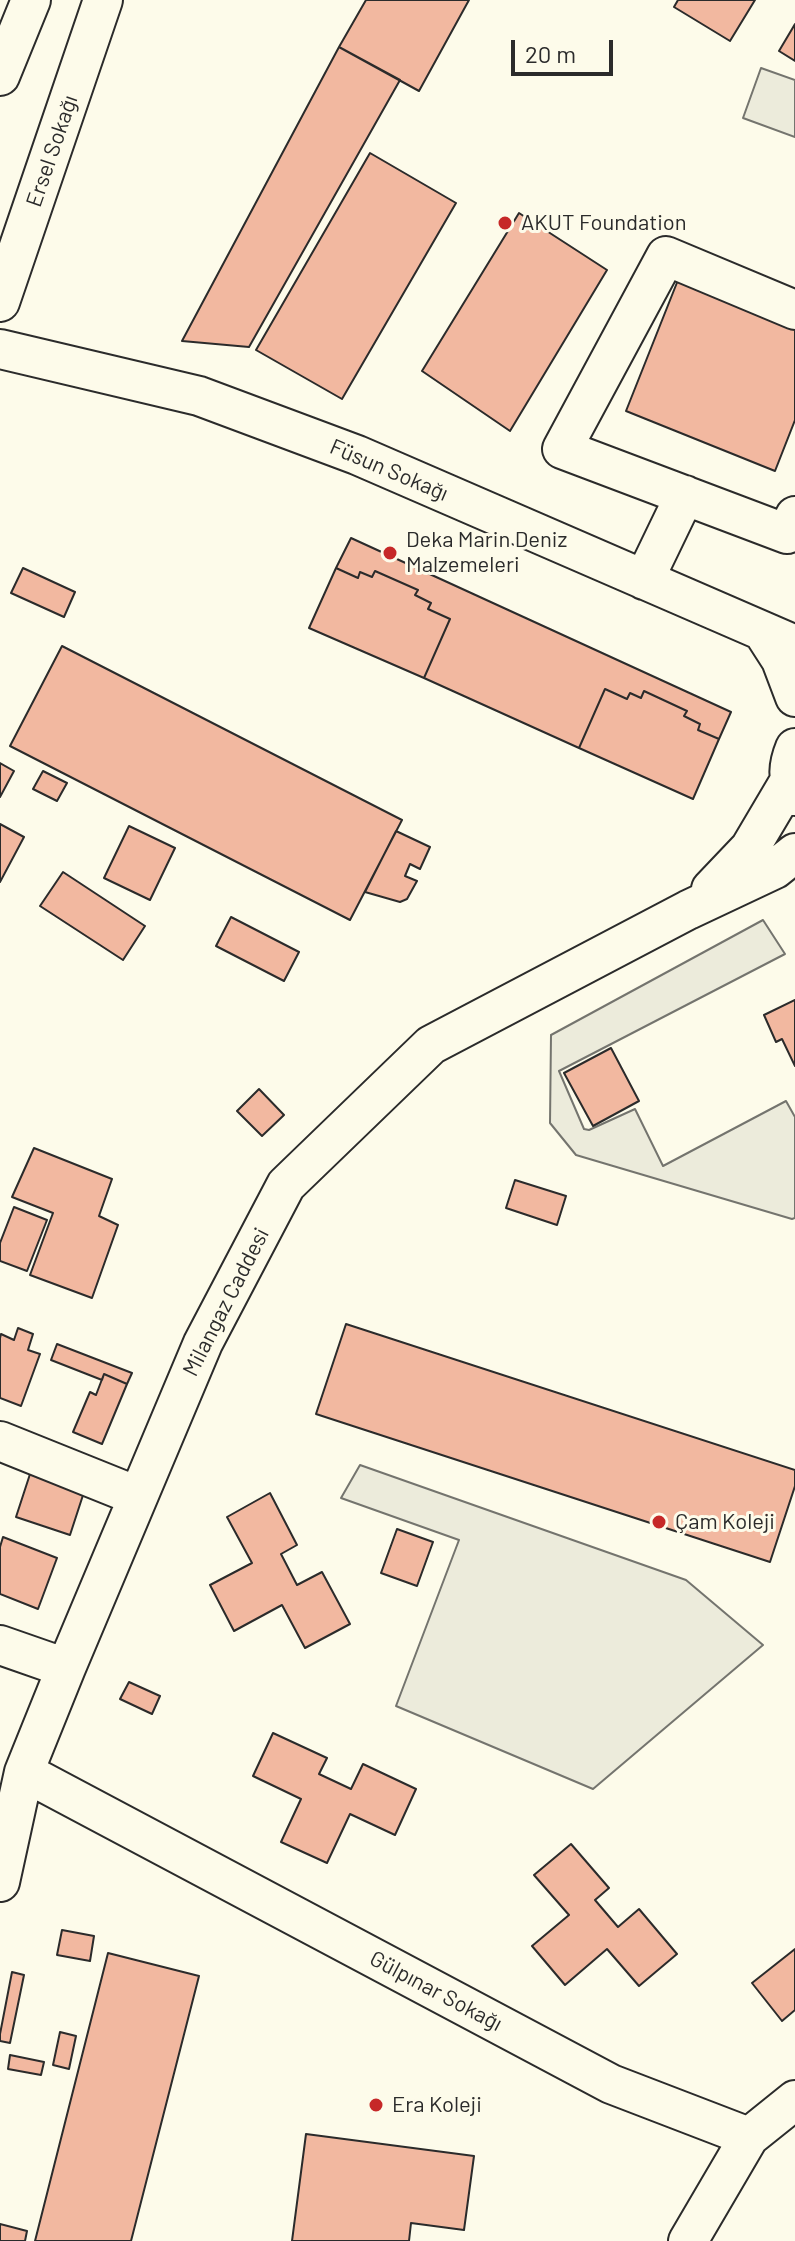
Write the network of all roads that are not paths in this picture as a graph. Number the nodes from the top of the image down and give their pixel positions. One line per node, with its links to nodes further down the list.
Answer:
1 (31, 0): 3 (street)
2 (103, 0): 4 (street, Ersel Sokağı)
3 (0, 76)
4 (0, 302)
5 (795, 310): 7 (street)
6 (0, 349): 9 (street, Füsun Sokağı)
7 (685, 495): 8 (street); 9 (street)
8 (792, 529)
9 (644, 580): 10 (street, Füsun Sokağı)
10 (779, 638): 11 (street, Füsun Sokağı)
11 (795, 697)
12 (793, 775): 14 (street, Milangaz Caddesi)
13 (795, 853): 14 (street, Milangaz Caddesi)
14 (688, 910): 16 (street, Milangaz Caddesi)
15 (0, 1441): 16 (street)
16 (137, 1496): 18 (street, Milangaz Caddesi)
17 (0, 1645): 18 (street)
18 (66, 1668): 19 (street, Milangaz Caddesi)
19 (24, 1772): 20 (street, Milangaz Caddesi); 23 (street, Gülpınar Sokağı)
20 (5, 1829): 21 (street, Milangaz Caddesi)
21 (0, 1882)
22 (795, 2100): 23 (street)
23 (749, 2137): 24 (street)
24 (688, 2241)

